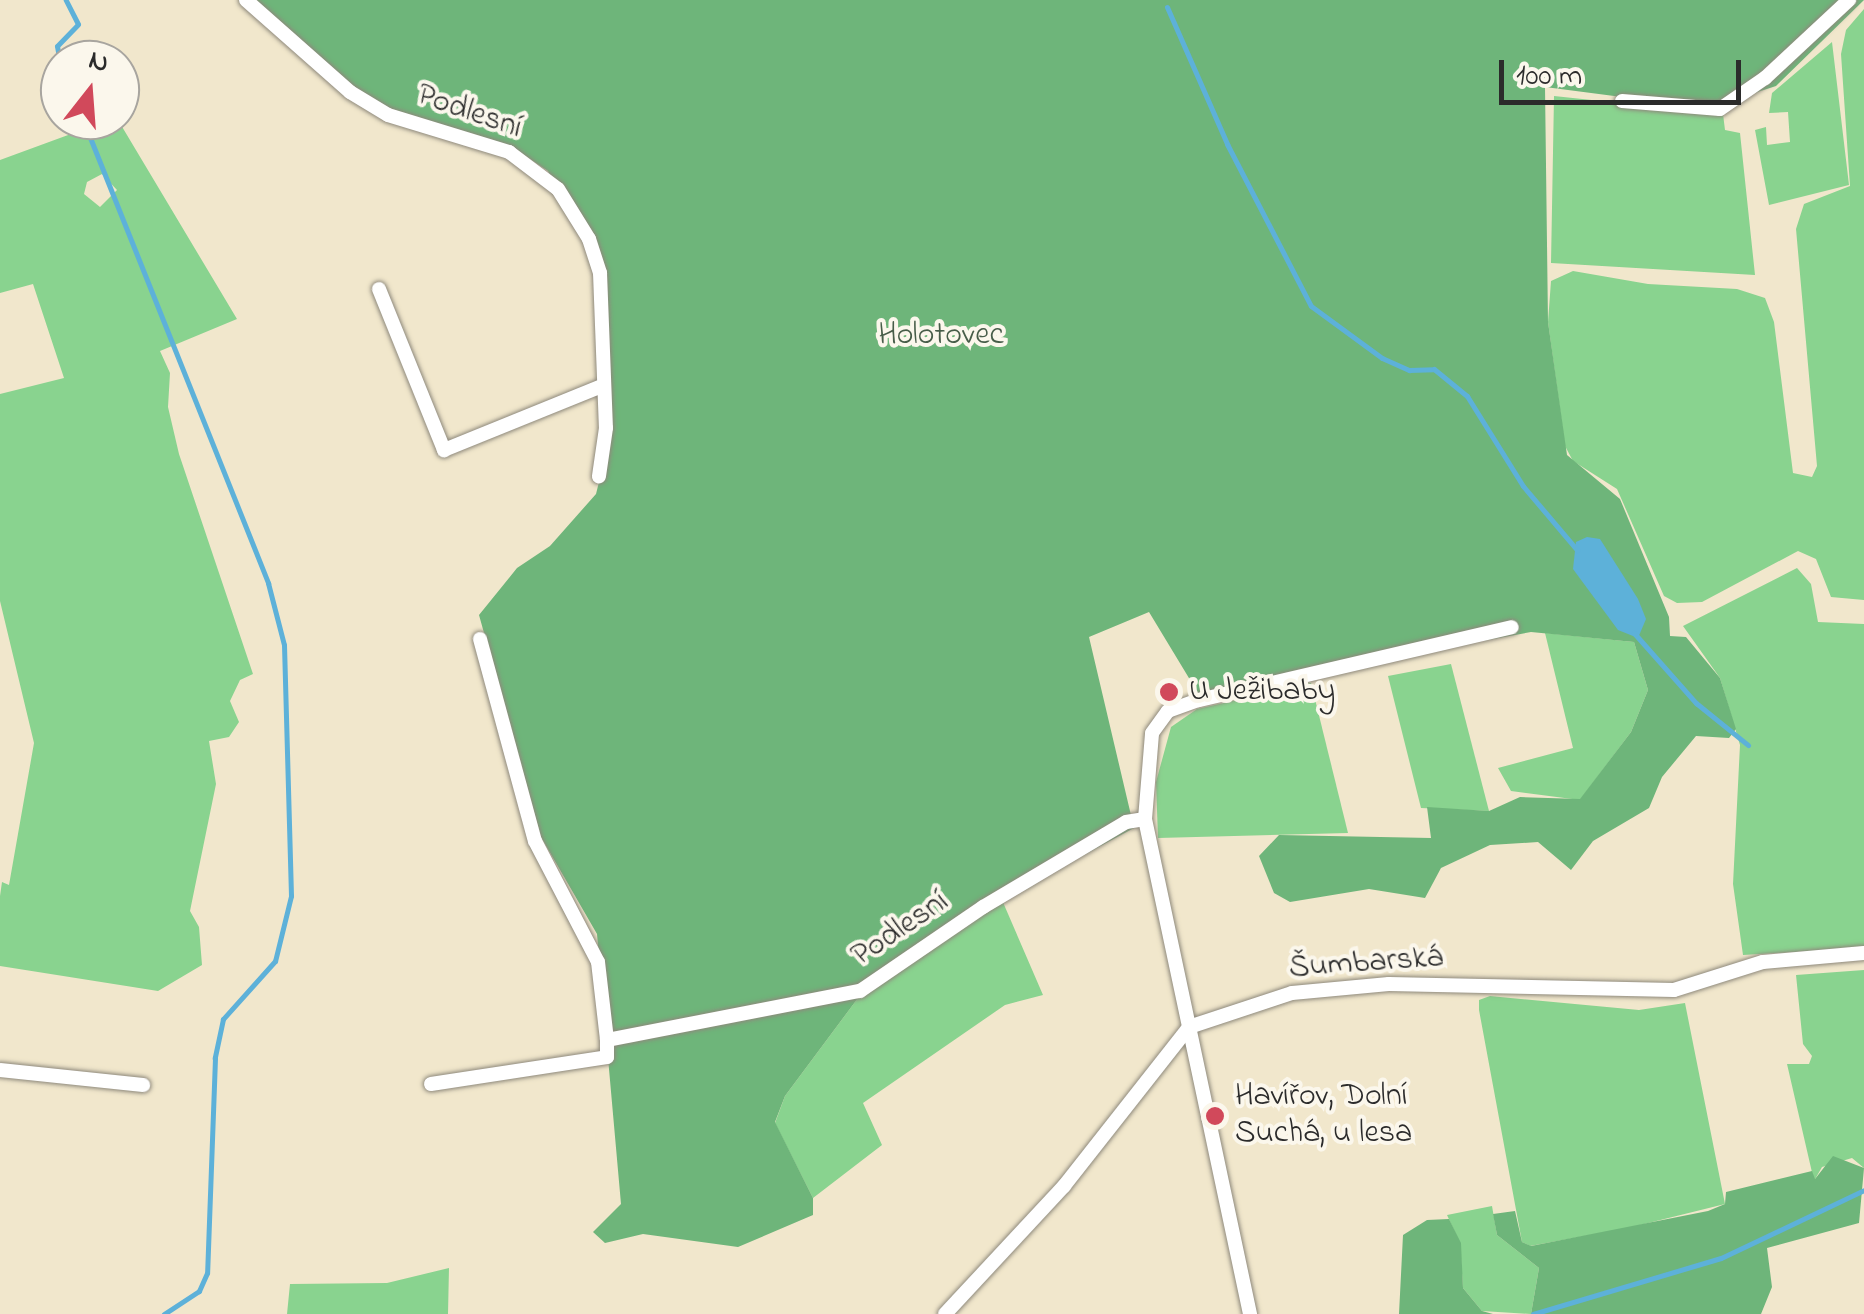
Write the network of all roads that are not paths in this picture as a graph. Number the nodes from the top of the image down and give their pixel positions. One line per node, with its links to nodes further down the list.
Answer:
1 (246, 0): 5 (street, Podlesní)
2 (1849, 0): 3 (street)
3 (1622, 101)
4 (379, 289): 5 (street)
5 (602, 386): 6 (street, Podlesní)
6 (598, 476)
7 (1512, 627): 9 (street)
8 (480, 639): 12 (street)
9 (1145, 819): 11 (street); 12 (street, Podlesní)
10 (1864, 954): 11 (street, Šumbarská)
11 (1190, 1027): 16 (street); 17 (street)
12 (607, 1040): 14 (street, Podlesní)
13 (0, 1070): 15 (street)
14 (430, 1084)
15 (143, 1085)
16 (944, 1314)
17 (1250, 1314)

